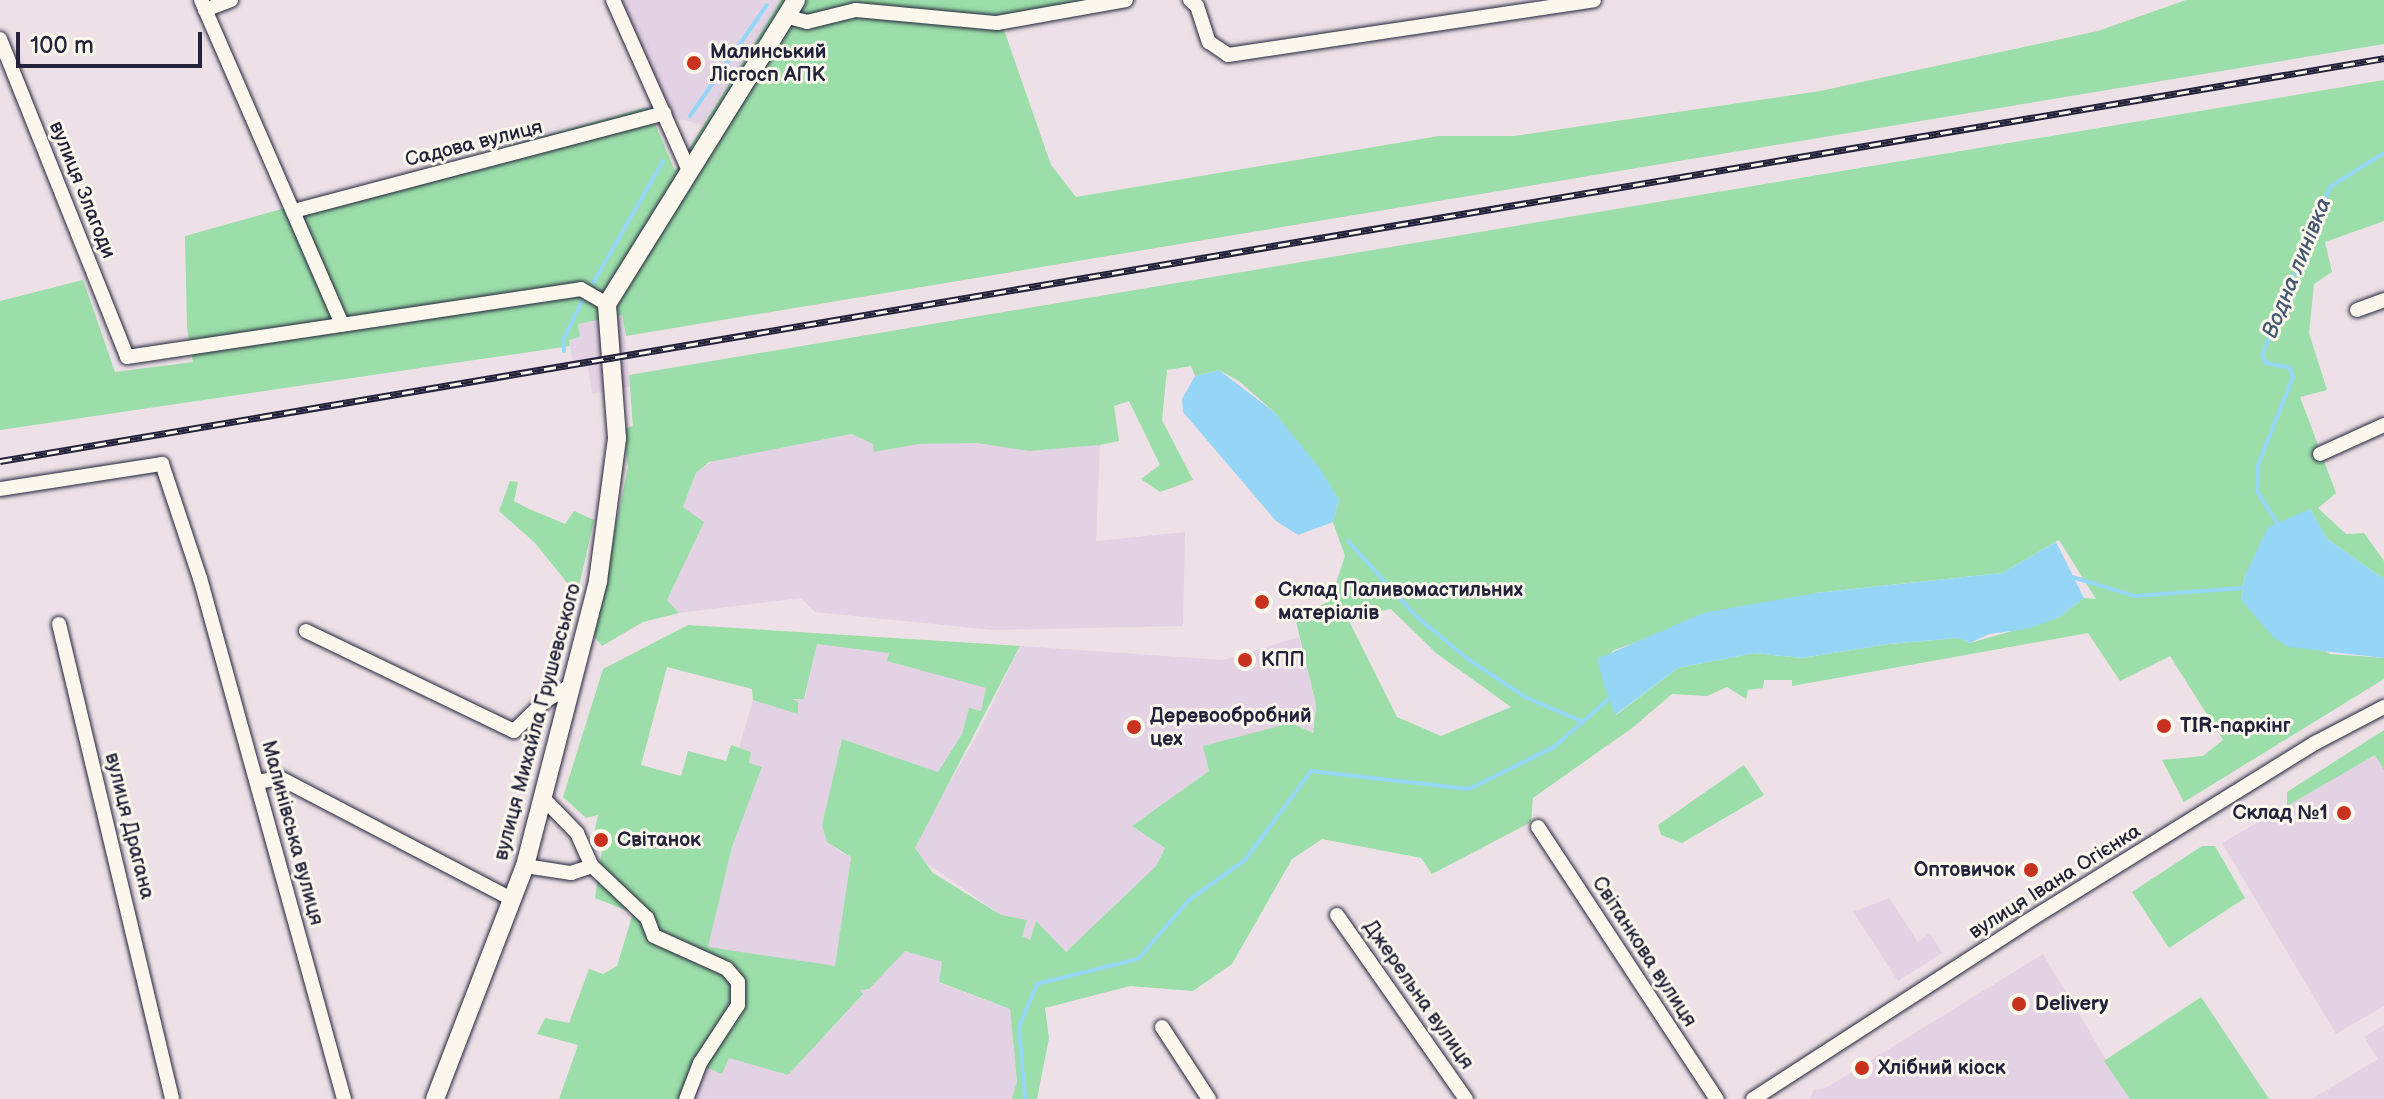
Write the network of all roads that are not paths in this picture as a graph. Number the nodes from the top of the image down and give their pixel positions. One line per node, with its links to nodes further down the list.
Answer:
1 (231, 0): 7 (street)
2 (613, 0): 10 (street)
3 (796, 0): 8 (street)
4 (1126, 0): 8 (street)
5 (1190, 0): 6 (street)
6 (1594, 0)
7 (203, 5): 12 (street)
8 (785, 16): 11 (street)
9 (0, 39): 16 (street, вулиця Злагоди)
10 (664, 113): 11 (street); 12 (street, Садова вулиця)
11 (689, 171): 14 (street)
12 (294, 211): 16 (street)
13 (2384, 300): 15 (street)
14 (607, 304): 16 (street); 22 (street, вулиця Михайла Грушевського)
15 (2357, 310)
16 (342, 325)
17 (2384, 425): 18 (street)
18 (2320, 454)
19 (0, 489): 24 (street, Малинівська вулиця)
20 (59, 624): 32 (street, вулиця Драгана)
21 (306, 631): 22 (street)
22 (572, 685): 25 (street, вулиця Михайла Грушевського)
23 (2384, 707): 39 (street, вулиця Івана Огієнка)
24 (257, 782): 29 (street); 33 (street, Малинівська вулиця)
25 (543, 798): 27 (street, вулиця Михайла Грушевського); 28 (street)
26 (1538, 827): 38 (street, Світанкова вулиця)
27 (525, 866): 28 (street); 29 (street, вулиця Михайла Грушевського)
28 (592, 866): 35 (street)
29 (511, 899): 34 (street, вулиця Михайла Грушевського)
30 (1337, 915): 37 (street, Джерельна вулиця)
31 (1162, 1027): 36 (street)
32 (172, 1099)
33 (344, 1099)
34 (435, 1099)
35 (686, 1099)
36 (1209, 1099)
37 (1466, 1099)
38 (1717, 1099)
39 (1753, 1099)

